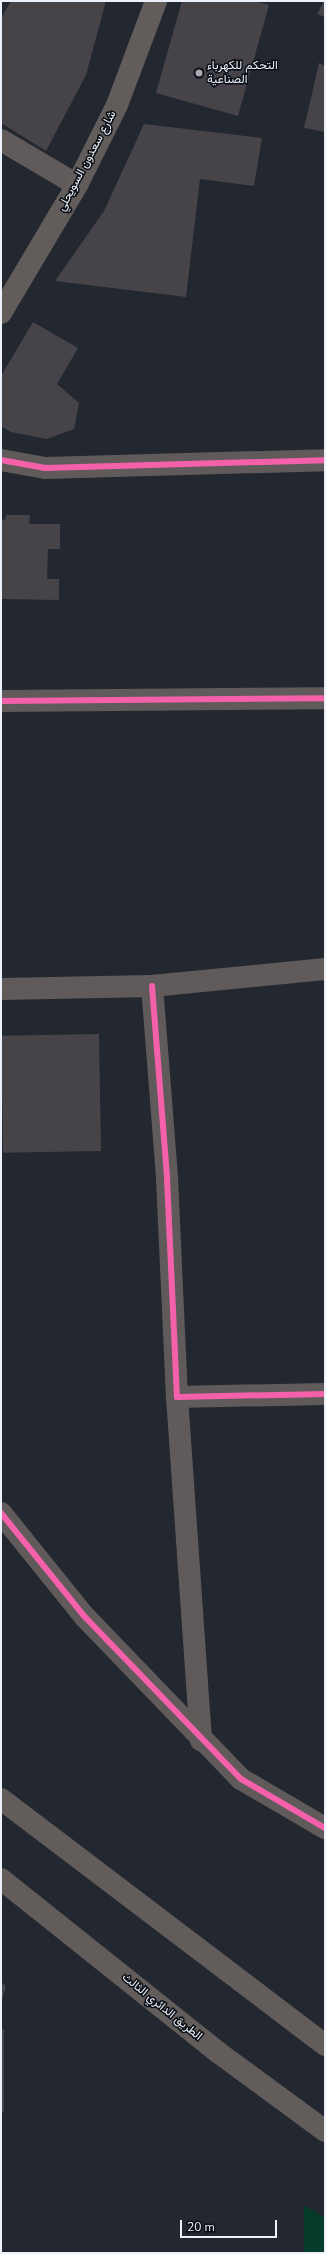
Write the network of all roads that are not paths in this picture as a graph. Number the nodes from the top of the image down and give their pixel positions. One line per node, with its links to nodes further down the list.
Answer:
1 (156, 1): 3 (main road, شارع سعدون السويحلي)
2 (1, 140): 3 (street)
3 (77, 185): 4 (main road, شارع سعدون السويحلي)
4 (1, 313)
5 (1, 460): 6 (street)
6 (325, 460)
7 (325, 698): 8 (street)
8 (1, 701)
9 (325, 969): 10 (street)
10 (152, 986): 11 (street); 13 (street)
11 (1, 989)
12 (325, 1394): 13 (street)
13 (177, 1397): 15 (street)
14 (1, 1513): 15 (street)
15 (201, 1740): 17 (street)
16 (1, 1799): 19 (main road)
17 (325, 1828)
18 (1, 1879): 20 (main road, الطريق الدائري الثالث)
19 (325, 2045)
20 (325, 2131)

